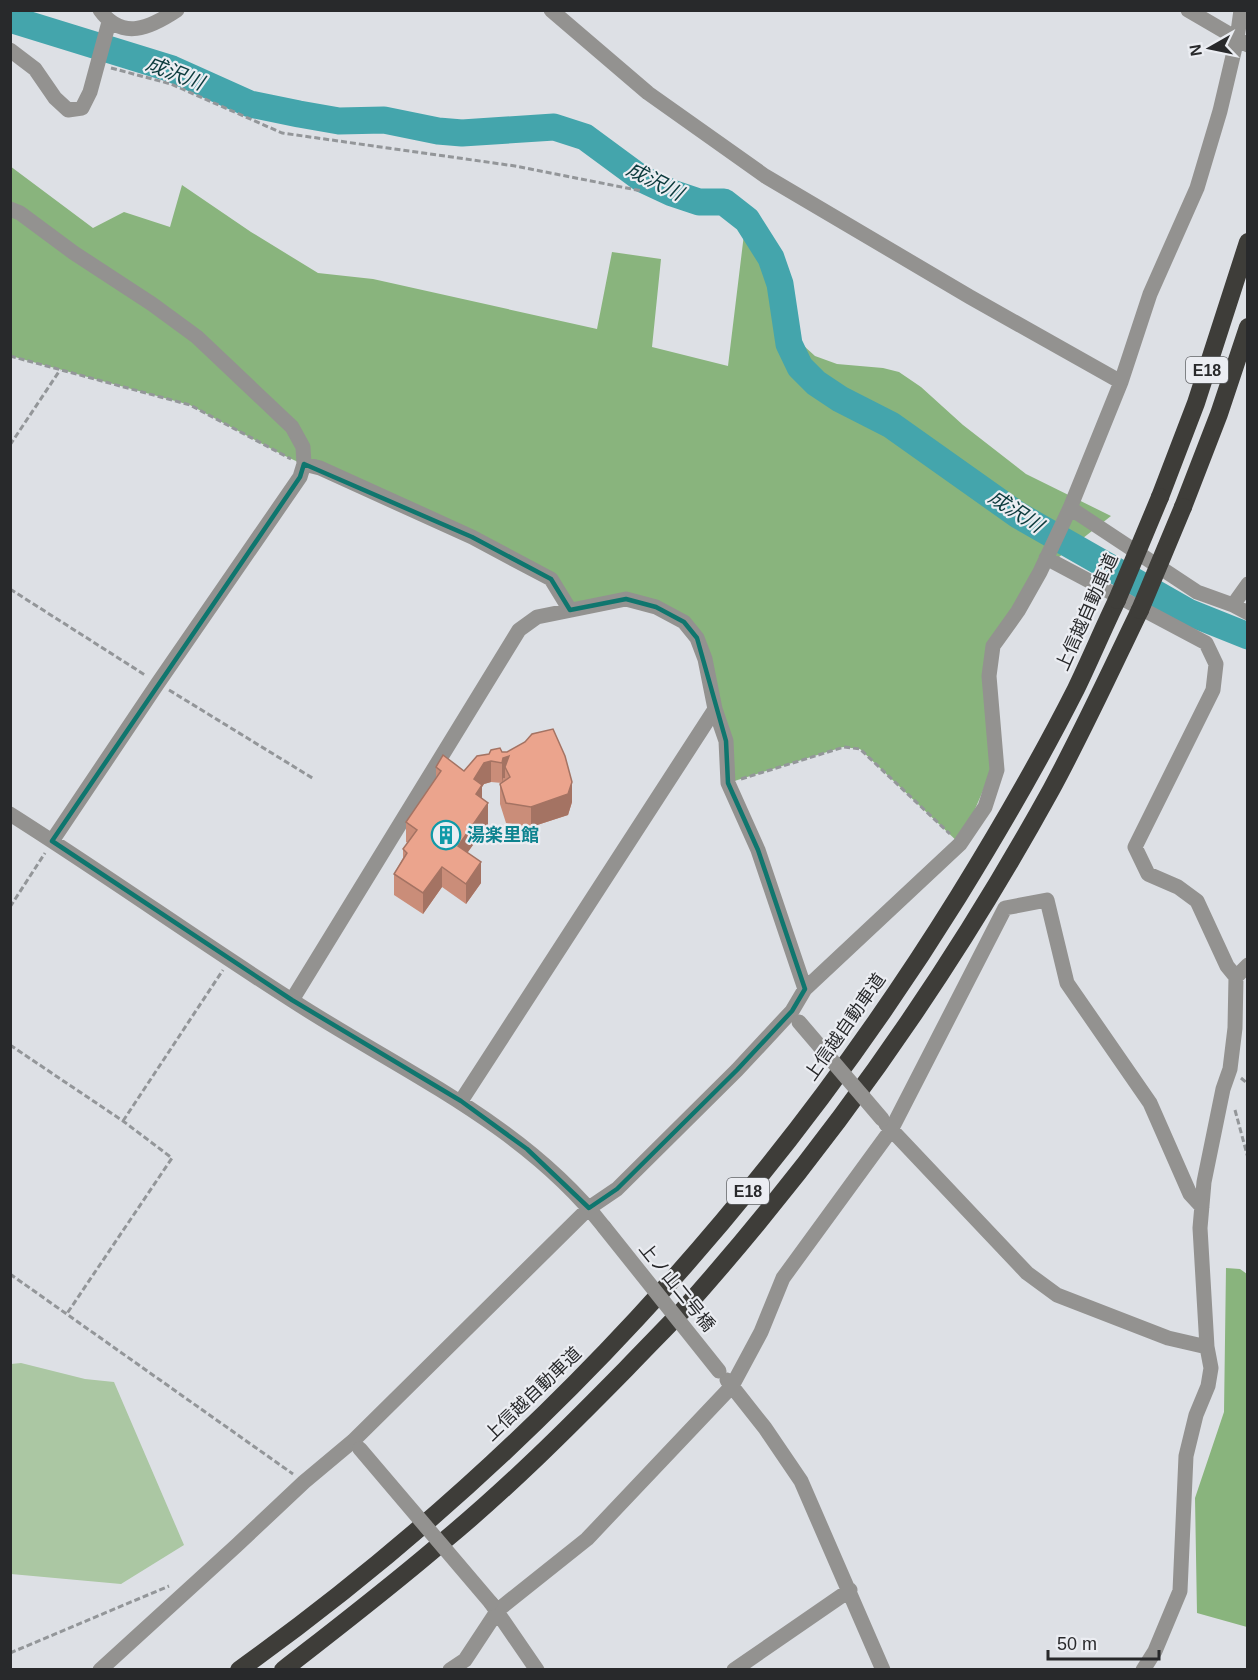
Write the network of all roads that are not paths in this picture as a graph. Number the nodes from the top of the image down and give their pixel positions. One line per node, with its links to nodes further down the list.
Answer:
1 (177, 10): 5 (street)
2 (551, 10): 11 (street)
3 (1188, 10): 6 (street)
4 (1241, 10): 6 (street)
5 (104, 16): 7 (street)
6 (1242, 42): 11 (street)
7 (10, 50)
8 (10, 209): 12 (street)
9 (1248, 242): 37 (highway, 上信越自動車道 / E18, bridge)
10 (1248, 327): 38 (highway, E18, bridge)
11 (1121, 382): 13 (street)
12 (304, 464): 17 (street); 21 (street)
13 (1070, 508): 14 (street); 16 (street)
14 (1046, 558): 23 (street); 24 (street)
15 (1248, 584): 16 (street)
16 (1233, 605): 18 (street)
17 (570, 610): 19 (street); 25 (street)
18 (1248, 613)
19 (715, 710): 24 (street); 27 (street)
20 (10, 814): 21 (street, 上ノ山二号橋)
21 (52, 841): 25 (street, 上ノ山二号橋)
22 (1248, 965): 23 (street)
23 (1236, 977): 29 (street)
24 (805, 989): 26 (street)
25 (292, 1000): 27 (street, 上ノ山二号橋)
26 (796, 1016): 28 (street, bridge); 30 (street)
27 (461, 1101): 30 (street, 上ノ山二号橋)
28 (887, 1124): 29 (street); 31 (street); 32 (street)
29 (1202, 1207): 31 (street)
30 (589, 1208): 32 (street, 上ノ山二号橋, bridge); 33 (street)
31 (1208, 1347): 43 (street)
32 (732, 1386): 34 (street, 上ノ山二号橋); 35 (street)
33 (356, 1445): 35 (street, bridge); 36 (street)
34 (850, 1590): 41 (street); 42 (street, 上ノ山二号橋)
35 (494, 1606): 39 (street); 40 (street)
36 (100, 1670)
37 (239, 1670)
38 (283, 1670)
39 (450, 1670)
40 (537, 1670)
41 (734, 1670)
42 (883, 1670)
43 (1143, 1670)

